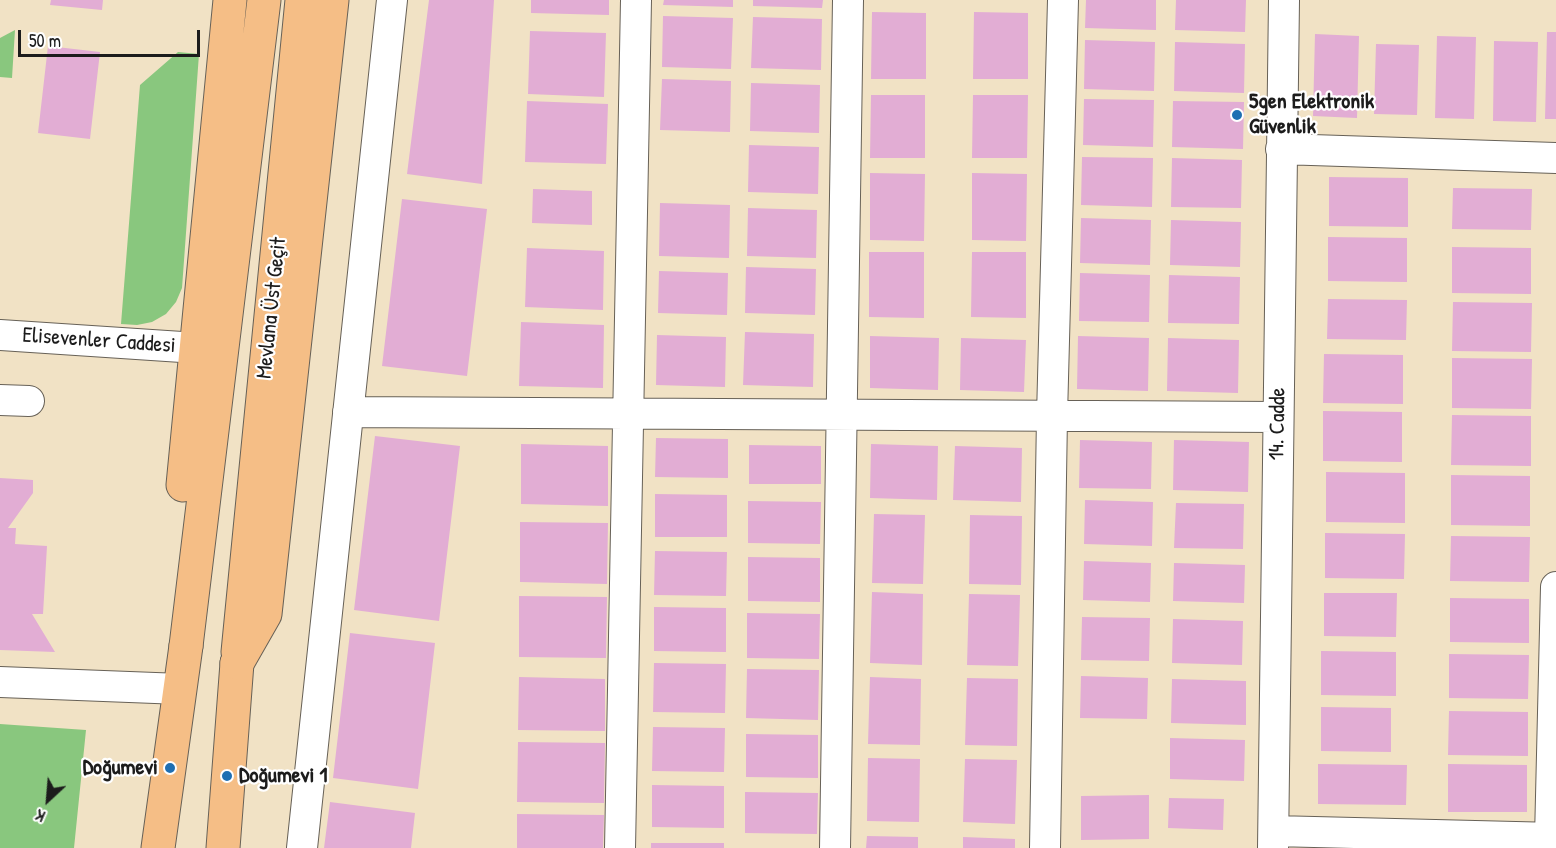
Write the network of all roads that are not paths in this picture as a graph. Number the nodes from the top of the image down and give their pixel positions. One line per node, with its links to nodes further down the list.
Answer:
1 (230, 0): 13 (main road)
2 (264, 0): 20 (main road, Mevlana Üst Geçit)
3 (302, 0): 21 (main road, Mevlana Üst Geçit)
4 (332, 0): 21 (main road)
5 (392, 0): 14 (street)
6 (636, 0): 15 (street)
7 (848, 0): 16 (street)
8 (1063, 0): 17 (street)
9 (1284, 0): 10 (street, 14. Cadde)
10 (1281, 148): 11 (street); 18 (street, 14. Cadde)
11 (1556, 158)
12 (0, 335): 13 (street, Elisevenler Caddesi)
13 (197, 348): 20 (main road)
14 (348, 412): 15 (street); 28 (street)
15 (628, 414): 16 (street); 29 (street)
16 (842, 415): 17 (street); 30 (street)
17 (1052, 416): 18 (street); 31 (street)
18 (1278, 417): 25 (street, 14. Cadde)
19 (1556, 587): 24 (street)
20 (186, 646): 23 (main road, Mevlana Üst Geçit)
21 (237, 663): 27 (main road, Mevlana Üst Geçit)
22 (0, 682): 23 (street)
23 (181, 689): 26 (main road, Mevlana Üst Geçit)
24 (1553, 838): 25 (street)
25 (1274, 840)
26 (158, 848)
27 (223, 848)
28 (302, 848)
29 (620, 848)
30 (835, 848)
31 (1045, 848)

